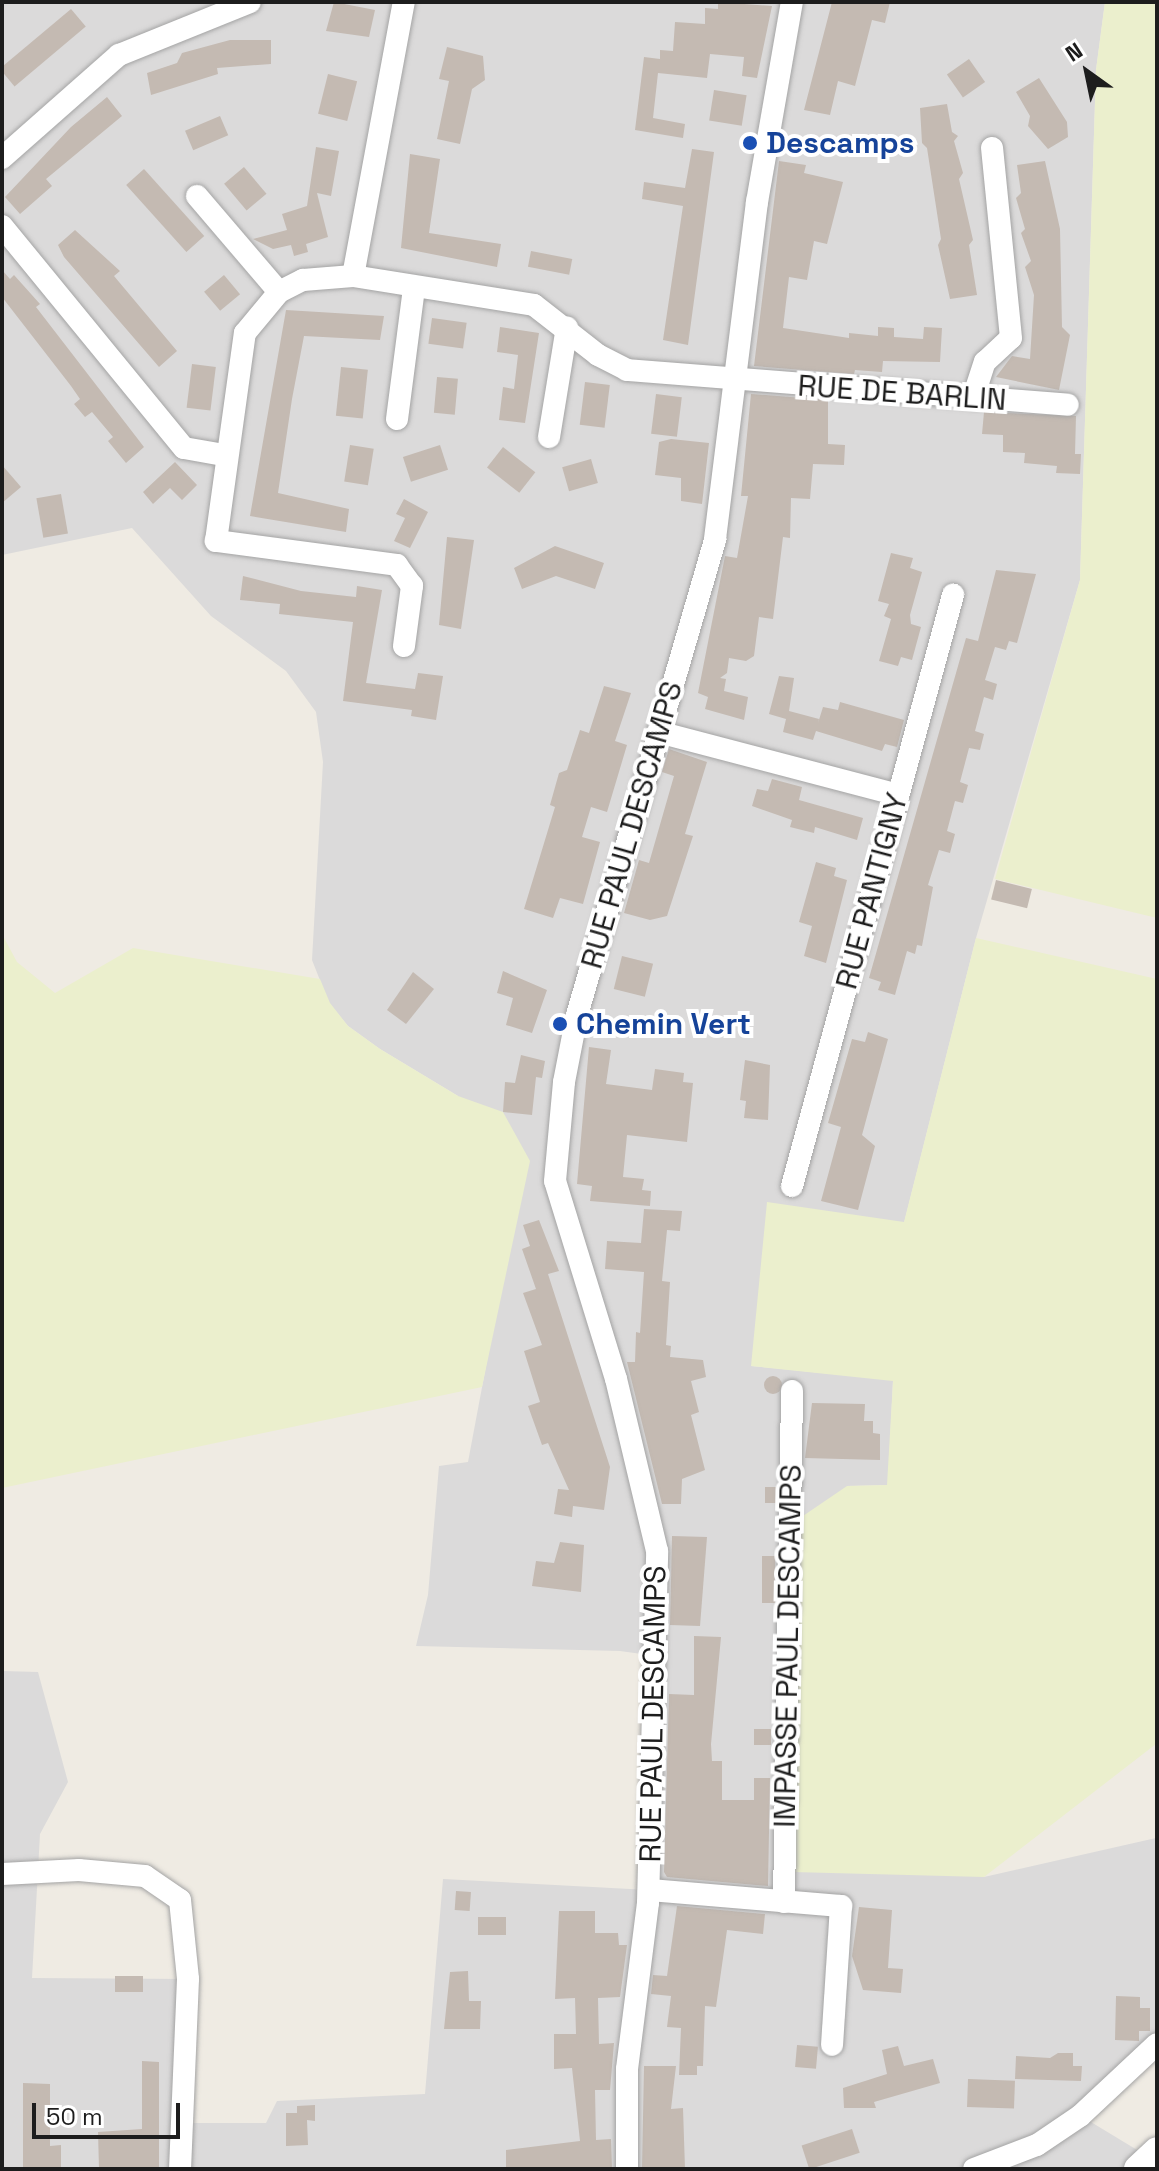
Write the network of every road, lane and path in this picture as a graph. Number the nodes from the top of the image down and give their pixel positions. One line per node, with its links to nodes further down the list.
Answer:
1 (250, 2): 4 (street)
2 (404, 2): 9 (street)
3 (792, 2): 13 (street, RUE PAUL DESCAMPS)
4 (217, 8): 6 (street)
5 (992, 148): 14 (street)
6 (2, 158)
7 (197, 196): 11 (street)
8 (2, 226): 18 (street)
9 (353, 276): 10 (street, RUE DE BARLIN); 11 (street, RUE DE BARLIN)
10 (414, 288): 12 (street, RUE DE BARLIN); 16 (street)
11 (279, 292): 18 (street)
12 (567, 327): 13 (street, RUE DE BARLIN); 17 (street)
13 (736, 382): 14 (street, RUE DE BARLIN); 21 (street, RUE PAUL DESCAMPS)
14 (973, 398): 15 (street, RUE DE BARLIN)
15 (1068, 405)
16 (397, 419)
17 (549, 437)
18 (224, 455): 20 (street)
19 (953, 595): 22 (street, RUE PANTIGNY)
20 (404, 646)
21 (658, 732): 22 (street); 26 (street, RUE PAUL DESCAMPS)
22 (898, 795): 23 (street, RUE PANTIGNY)
23 (792, 1186)
24 (792, 1391): 27 (street, IMPASSE PAUL DESCAMPS)
25 (2, 1874): 31 (street)
26 (649, 1890): 27 (street); 32 (street, RUE PAUL DESCAMPS)
27 (784, 1902): 29 (street)
28 (1157, 2044): 33 (street)
29 (832, 2045)
30 (1157, 2151): 34 (street)
31 (180, 2169)
32 (627, 2169)
33 (974, 2169)
34 (1138, 2169)

